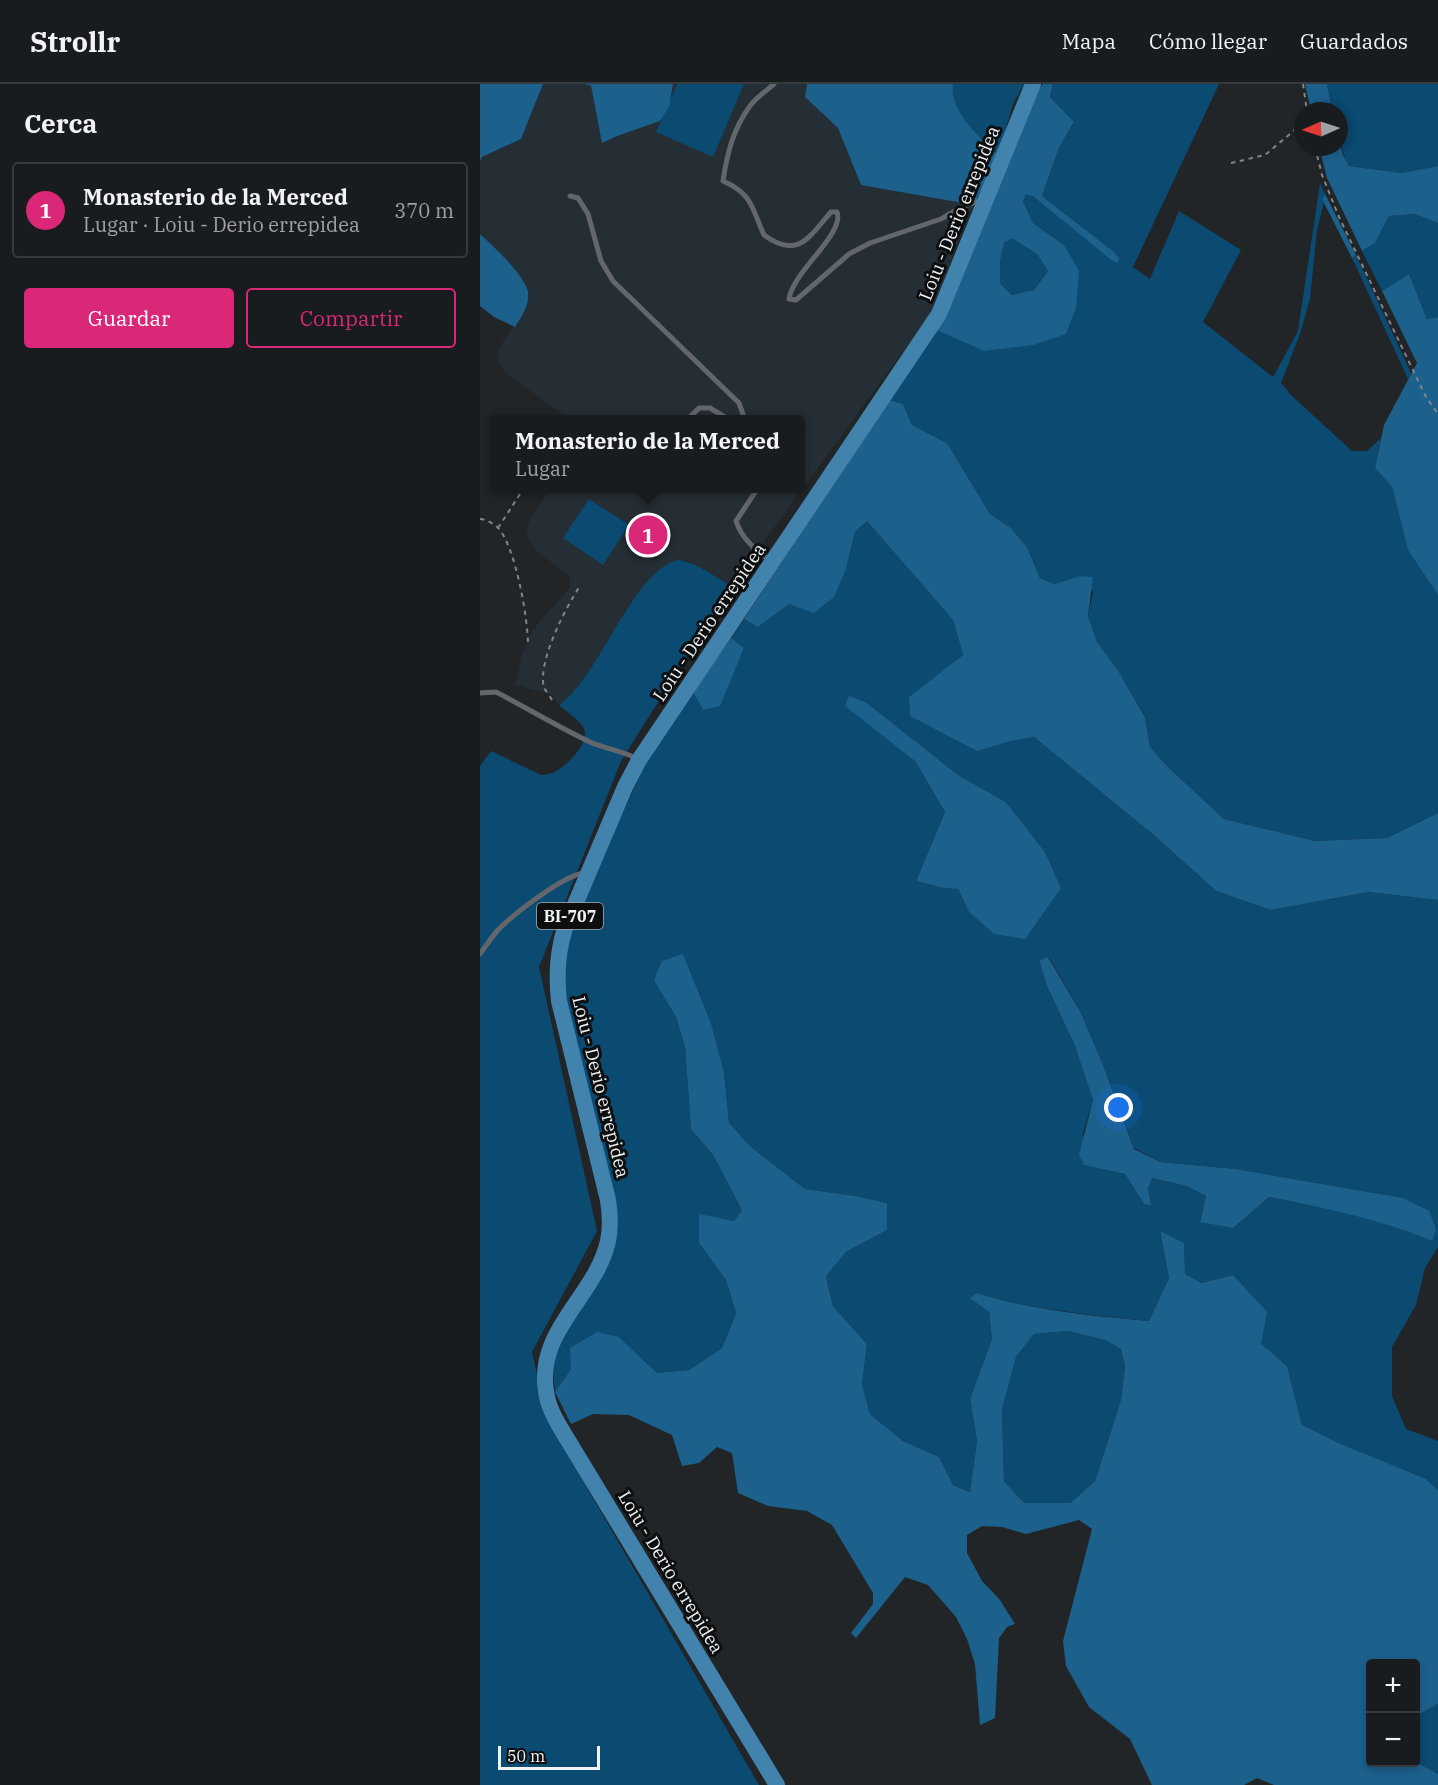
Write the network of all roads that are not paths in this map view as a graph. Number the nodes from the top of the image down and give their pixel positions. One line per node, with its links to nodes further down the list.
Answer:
1 (774, 84): 4 (lane)
2 (1033, 84): 4 (main road, Loiu - Derio errepidea / BI-707)
3 (570, 196): 7 (lane)
4 (986, 198): 9 (main road, Loiu - Derio errepidea / BI-707)
5 (692, 415): 6 (lane)
6 (722, 415)
7 (743, 415)
8 (755, 493): 9 (lane)
9 (772, 563): 11 (main road, Loiu - Derio errepidea / BI-707)
10 (480, 693): 11 (lane)
11 (639, 760): 12 (main road, Loiu - Derio errepidea / BI-707)
12 (589, 873): 13 (lane); 14 (main road, Loiu - Derio errepidea / BI-707)
13 (480, 954)
14 (777, 1785)

